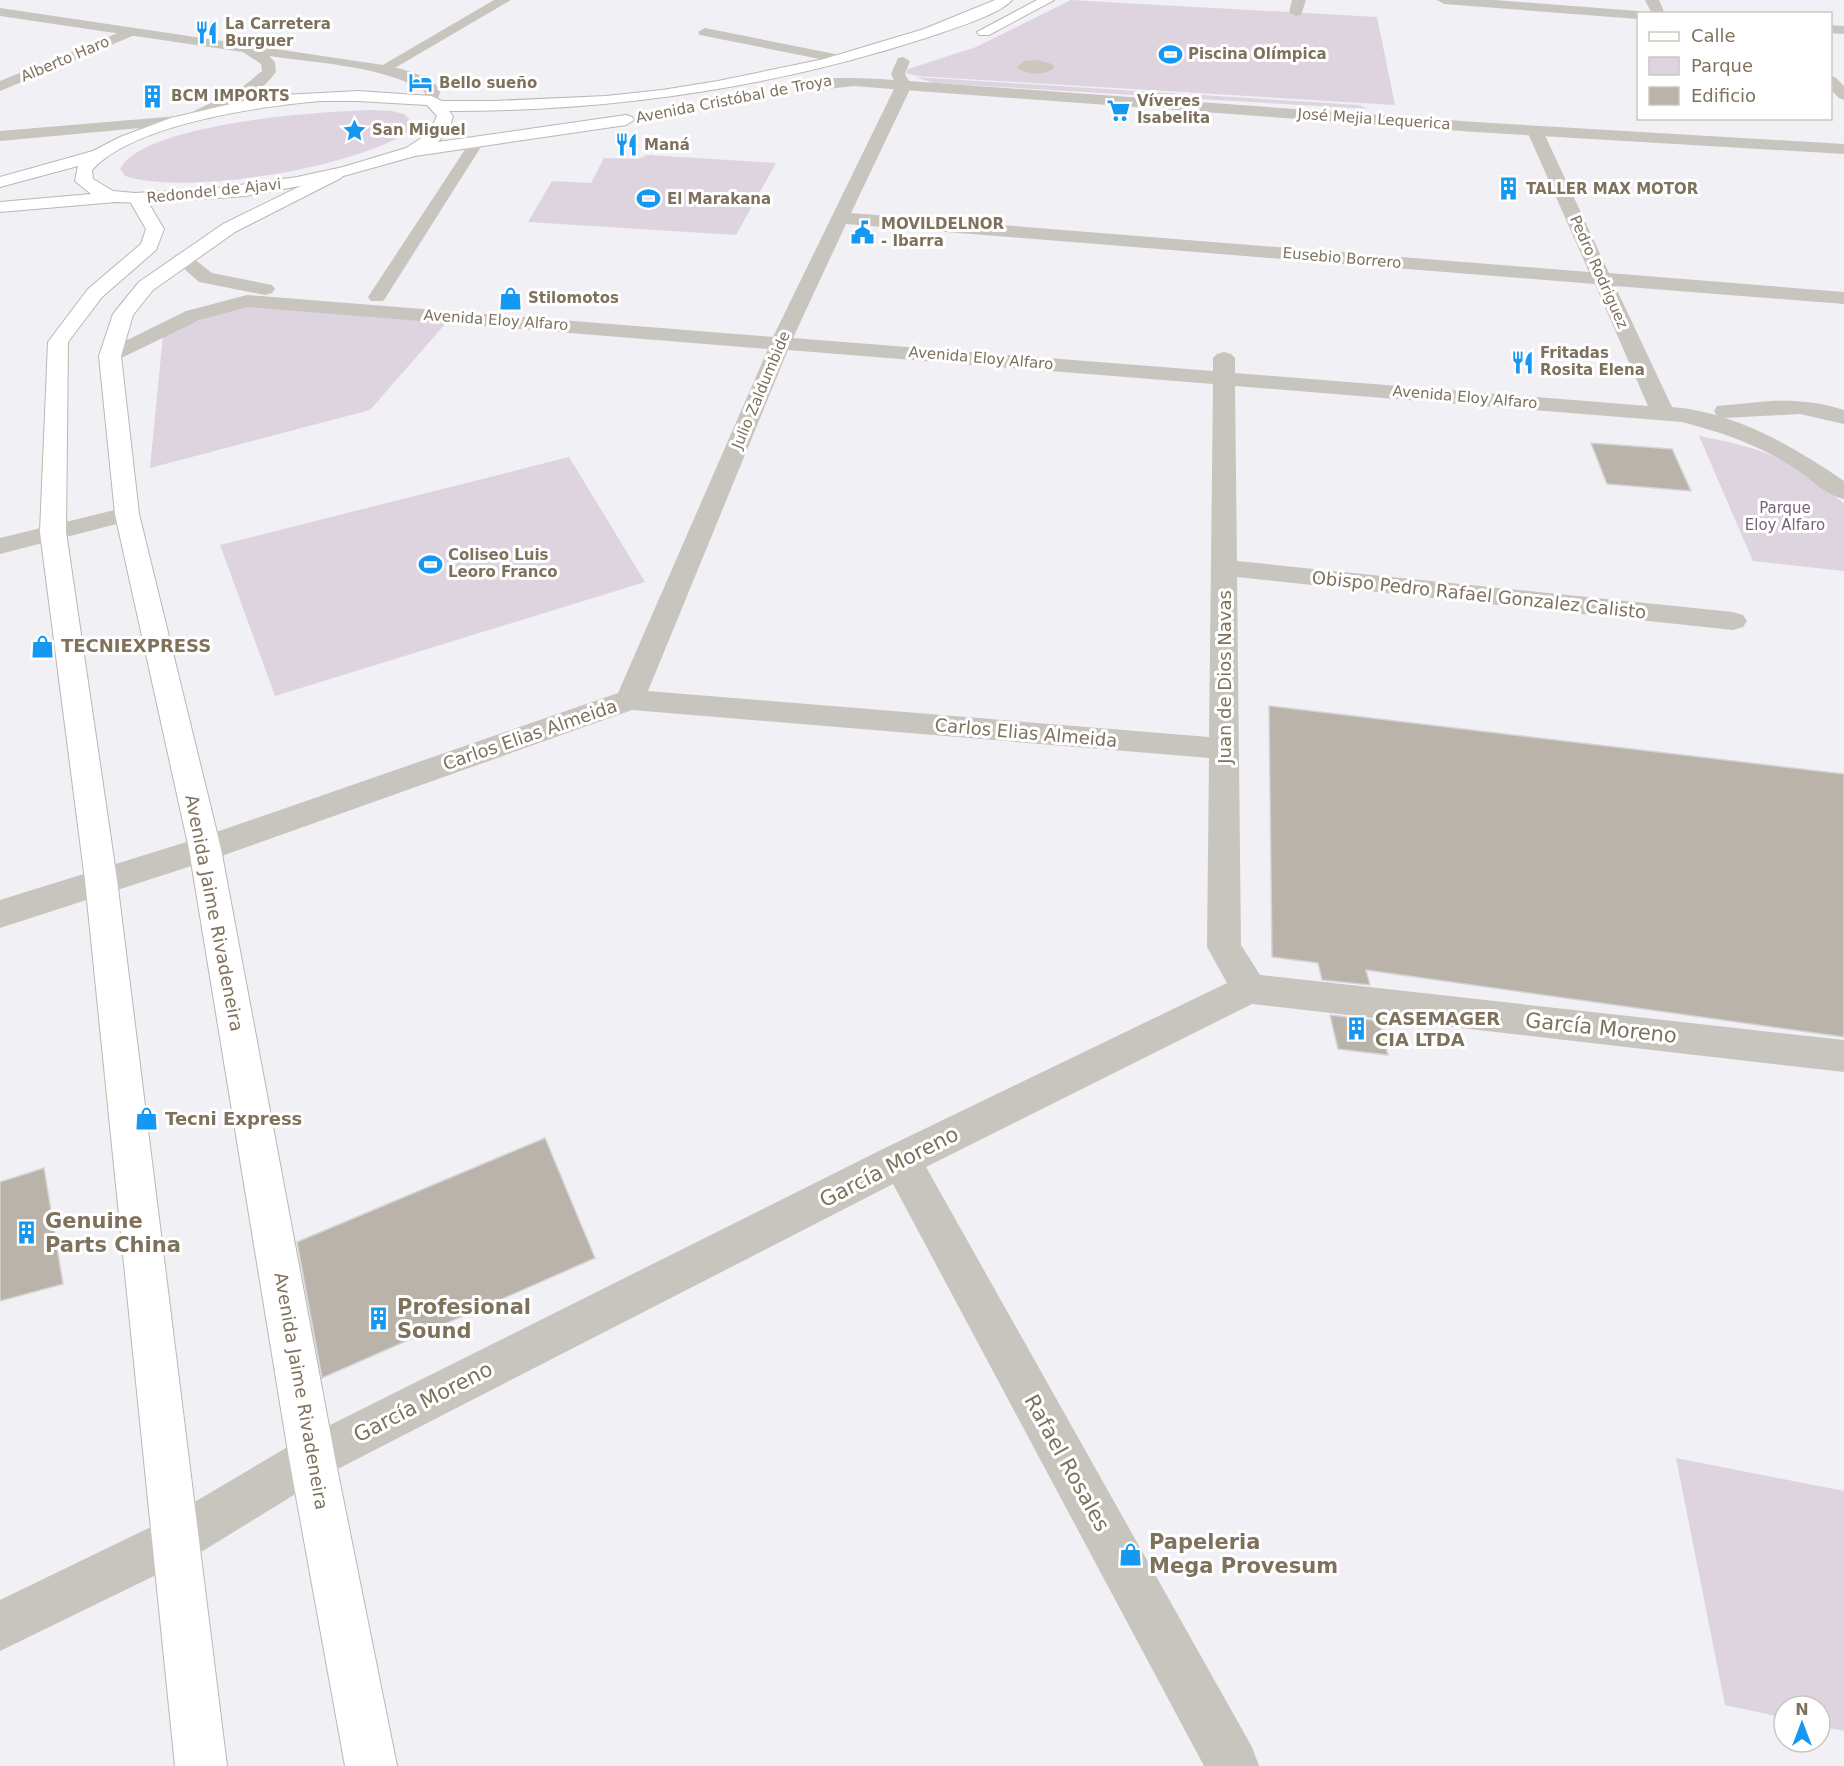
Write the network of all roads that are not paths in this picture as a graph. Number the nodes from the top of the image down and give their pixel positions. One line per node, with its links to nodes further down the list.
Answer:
1 (504, 0): 14 (street)
2 (1005, 0): 12 (main road, Avenida Cristóbal de Troya)
3 (1047, 0): 10 (main road)
4 (1444, 0): 5 (street)
5 (1485, 1): 7 (street)
6 (0, 12): 8 (street)
7 (1637, 15)
8 (130, 32): 11 (street); 17 (street, Alberto Haro)
9 (705, 32): 12 (street)
10 (975, 36)
11 (244, 47): 14 (street); 22 (street)
12 (840, 59): 21 (main road, Avenida Cristóbal de Troya)
13 (908, 59): 16 (street); 18 (main road, Avenida Cristóbal de Troya)
14 (383, 69): 21 (street)
15 (1832, 82): 20 (street)
16 (904, 85): 18 (street, José Mejia Lequerica); 26 (street, José Mejia Lequerica); 36 (street, Julio Zaldumbide)
17 (0, 86)
18 (809, 86): 19 (main road, Avenida Cristóbal de Troya)
19 (790, 90)
20 (1844, 95)
21 (434, 103): 22 (main road); 30 (main road, Redondel de Ajavi)
22 (196, 116): 24 (main road)
23 (640, 118): 28 (main road, Avenida Cristóbal de Troya)
24 (178, 121): 25 (street); 31 (main road)
25 (57, 129): 27 (street); 31 (street)
26 (1535, 130): 29 (street, José Mejia Lequerica); 38 (street, Pedro Rodriguez)
27 (0, 136)
28 (477, 142): 30 (main road, Avenida Cristóbal de Troya); 39 (street)
29 (1844, 149)
30 (408, 152): 32 (main road, Redondel de Ajavi)
31 (99, 153): 33 (main road); 34 (main road, Redondel de Ajavi)
32 (335, 174): 34 (main road, Redondel de Ajavi); 37 (main road, Avenida Jaime Rivadeneira)
33 (0, 182)
34 (127, 198): 35 (main road); 51 (main road)
35 (0, 207)
36 (840, 218): 38 (street, Eusebio Borrero); 41 (street, Julio Zaldumbide)
37 (182, 259): 39 (street, Avenida Eloy Alfaro); 43 (main road, Avenida Jaime Rivadeneira)
38 (1602, 279): 40 (street, Eusebio Borrero); 45 (street, Pedro Rodriguez)
39 (377, 297): 41 (street, Avenida Eloy Alfaro)
40 (1844, 298)
41 (785, 334): 42 (street, Avenida Eloy Alfaro); 43 (street, Avenida Eloy Alfaro); 44 (street, Avenida Eloy Alfaro); 55 (street, Julio Zaldumbide)
42 (1166, 354)
43 (110, 356): 50 (main road, Avenida Jaime Rivadeneira)
44 (1231, 363): 45 (street, Avenida Eloy Alfaro); 45 (street, Avenida Eloy Alfaro); 53 (street, Juan de Dios Navas)
45 (1659, 405): 46 (street, Avenida Eloy Alfaro); 49 (street, Avenida Eloy Alfaro)
46 (1725, 411): 47 (street); 48 (street, Avenida Eloy Alfaro)
47 (1844, 417)
48 (1844, 469)
49 (1844, 492)
50 (127, 514): 51 (street); 57 (main road, Avenida Jaime Rivadeneira)
51 (53, 532): 52 (street); 58 (main road)
52 (0, 546)
53 (1225, 568): 54 (street, Obispo Pedro Rafael Gonzalez Calisto); 56 (street, Juan de Dios Navas)
54 (1733, 621)
55 (630, 700): 56 (street, Carlos Elias Almeida); 57 (street, Carlos Elias Almeida)
56 (1225, 749): 60 (street, Juan de Dios Navas)
57 (205, 849): 58 (street, Carlos Elias Almeida); 63 (main road, Avenida Jaime Rivadeneira)
58 (101, 880): 59 (street, Carlos Elias Almeida); 64 (main road)
59 (0, 914)
60 (1249, 989): 61 (street, García Moreno); 62 (street, García Moreno)
61 (1844, 1056)
62 (901, 1160): 63 (street, García Moreno); 68 (street, Rafael Rosales)
63 (312, 1458): 64 (street, García Moreno); 67 (main road, Avenida Jaime Rivadeneira)
64 (176, 1540): 65 (street, García Moreno); 66 (main road)
65 (0, 1626)
66 (201, 1766)
67 (371, 1766)
68 (1233, 1766)

